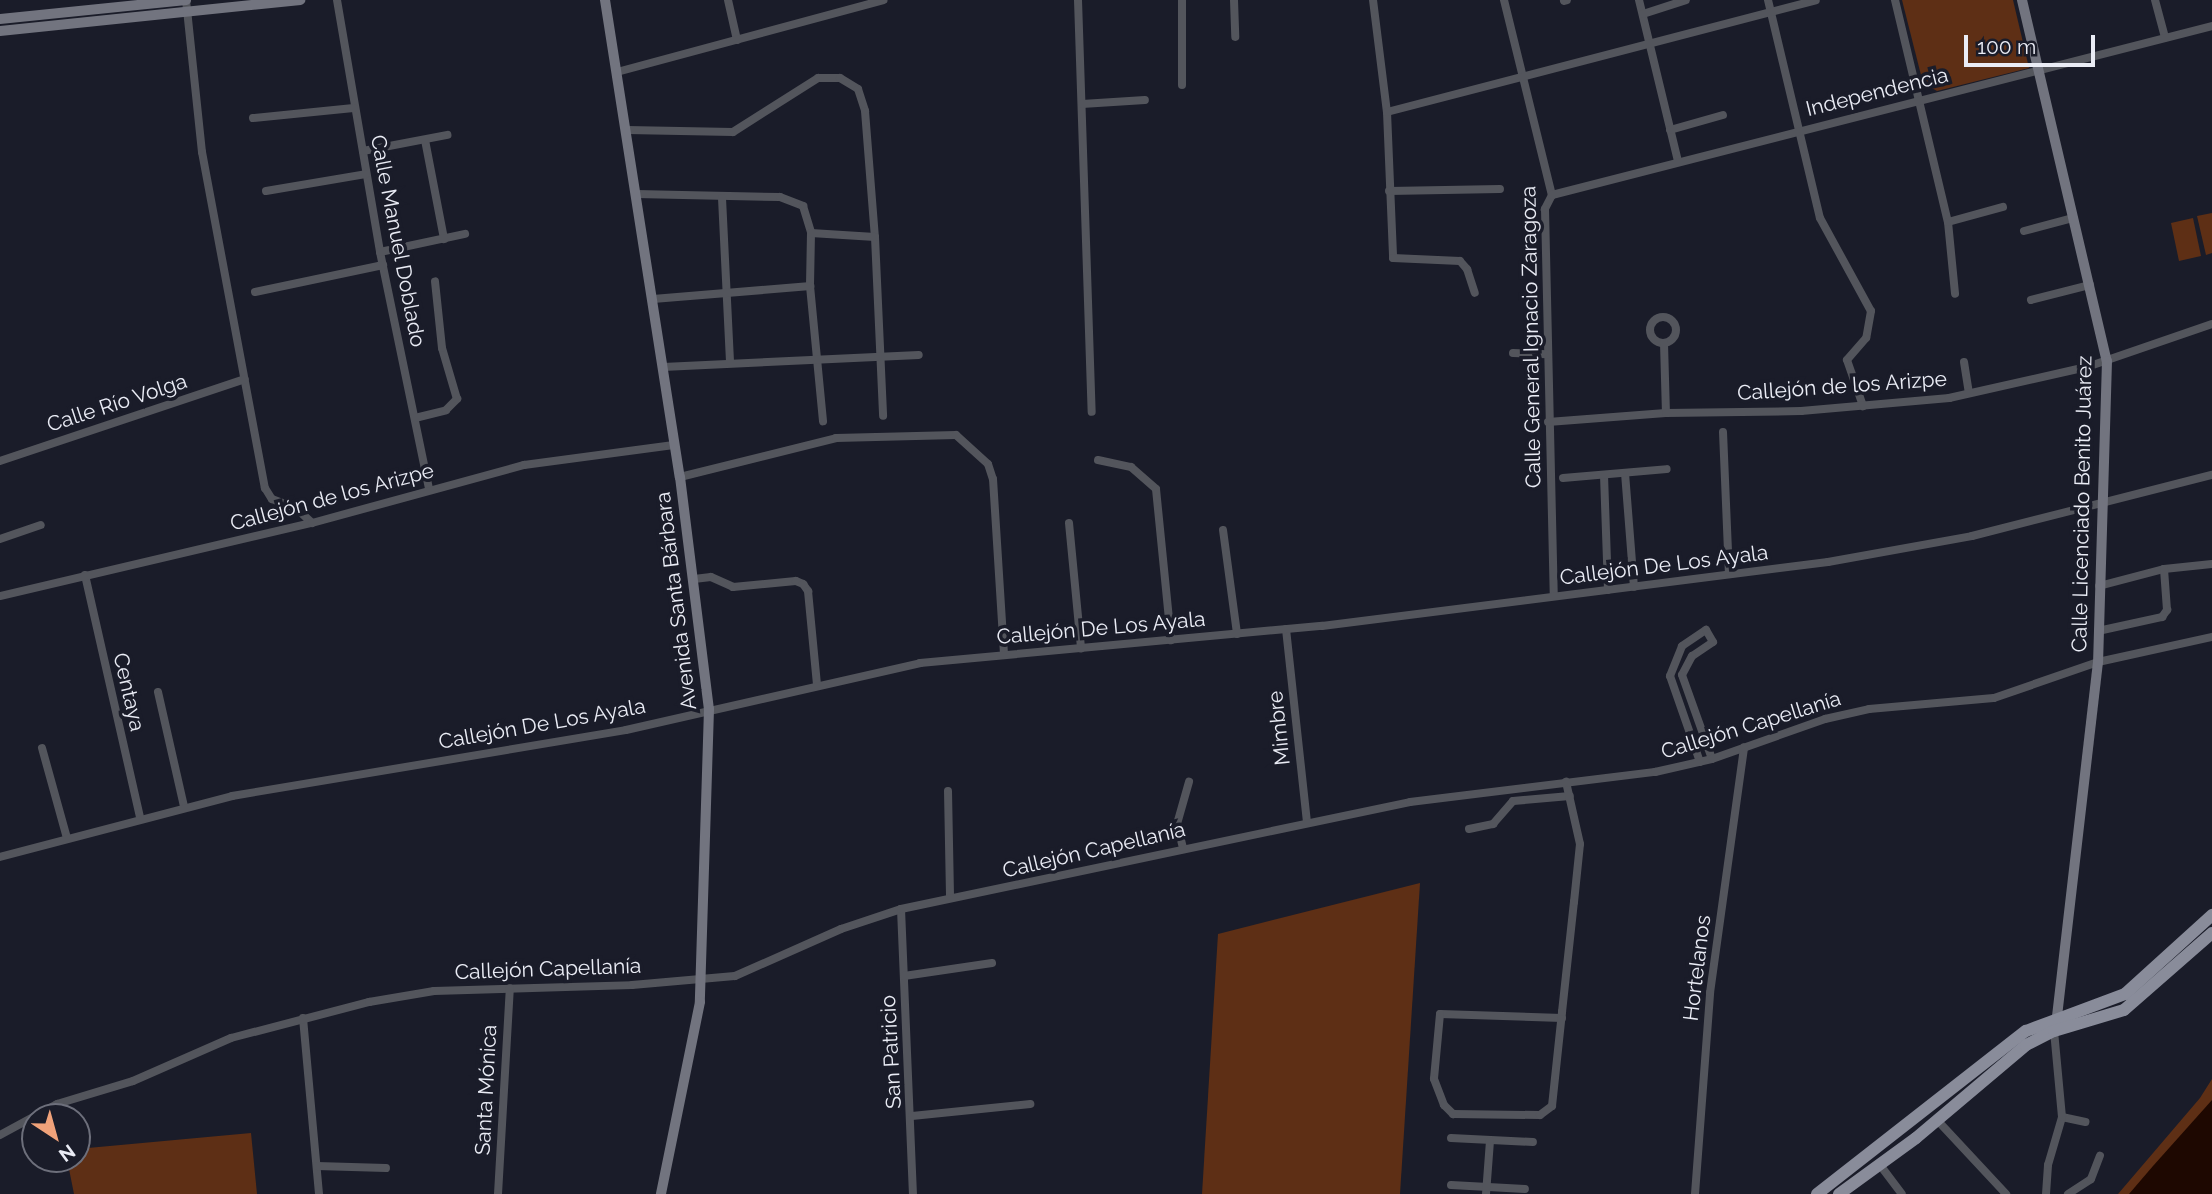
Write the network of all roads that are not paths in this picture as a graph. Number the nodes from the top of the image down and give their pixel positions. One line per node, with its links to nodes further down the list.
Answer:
1 (300, 0): 19 (street)
2 (337, 0): 37 (street, Calle Manuel Doblado)
3 (728, 0): 28 (street)
4 (883, 0): 20 (street)
5 (1078, 0): 36 (street)
6 (1182, 0): 33 (street)
7 (1234, 0): 26 (street)
8 (1373, 0): 38 (street)
9 (1504, 0): 32 (street, Calle General Ignacio Zaragoza)
10 (1639, 0): 22 (street)
11 (1686, 0): 22 (street)
12 (1768, 0): 21 (street)
13 (1816, 0): 21 (street)
14 (1895, 0): 34 (street)
15 (2022, 0): 30 (street, Calle Licenciado Benito Juárez)
16 (2155, 0): 27 (street)
17 (607, 2): 31 (street, Avenida Santa Bárbara)
18 (186, 4): 19 (street); 23 (street); 25 (street); 85 (street)
19 (211, 4)
20 (858, 4): 28 (street)
21 (1770, 12): 29 (street); 41 (street)
22 (1643, 14): 29 (street)
23 (0, 19)
24 (2212, 26): 27 (street, Independencia)
25 (0, 31)
26 (1235, 37)
27 (2165, 38): 30 (street, Independencia)
28 (737, 40): 31 (street)
29 (1651, 45): 32 (street); 43 (street)
30 (2039, 70): 34 (street, Independencia); 56 (street, Calle Licenciado Benito Juárez)
31 (617, 72): 42 (street, Avenida Santa Bárbara)
32 (1523, 79): 38 (street); 53 (street, Calle General Ignacio Zaragoza)
33 (1182, 85)
34 (1920, 99): 41 (street, Independencia); 57 (street)
35 (1145, 100): 36 (street)
36 (1082, 103): 88 (street)
37 (354, 108): 40 (street); 46 (street, Calle Manuel Doblado)
38 (1387, 112): 51 (street)
39 (1723, 115): 43 (street)
40 (253, 118)
41 (1800, 128): 47 (street, Independencia); 87 (street)
42 (627, 130): 52 (street, Avenida Santa Bárbara); 61 (street)
43 (1670, 130): 47 (street)
44 (447, 135): 45 (street)
45 (425, 140): 46 (street); 62 (street)
46 (363, 151): 48 (street, Calle Manuel Doblado)
47 (1678, 161): 53 (street, Independencia)
48 (366, 174): 50 (street); 63 (street, Calle Manuel Doblado)
49 (1500, 189): 51 (street)
50 (266, 191)
51 (1390, 191): 70 (street)
52 (636, 194): 54 (street); 72 (street, Avenida Santa Bárbara)
53 (1552, 195): 77 (street, Calle General Ignacio Zaragoza)
54 (722, 198): 59 (street); 69 (street)
55 (2003, 207): 57 (street)
56 (2073, 218): 58 (street); 66 (street, Calle Licenciado Benito Juárez)
57 (1948, 222): 71 (street)
58 (2024, 231)
59 (811, 233): 61 (street); 67 (street)
60 (465, 234): 62 (street)
61 (875, 237): 79 (street)
62 (444, 239): 63 (street)
63 (380, 252): 64 (street, Calle Manuel Doblado)
64 (383, 265): 68 (street); 91 (street, Calle Manuel Doblado)
65 (435, 281): 91 (street)
66 (2090, 285): 73 (street); 81 (street, Calle Licenciado Benito Juárez)
67 (810, 286): 69 (street); 80 (street)
68 (255, 292)
69 (727, 292): 72 (street); 83 (street)
70 (1475, 293)
71 (1955, 294)
72 (653, 299): 84 (street, Avenida Santa Bárbara)
73 (2031, 300)
74 (2212, 324): 81 (street, Callejón de los Arizpe)
75 (1664, 343): 89 (street)
76 (1513, 353): 77 (street)
77 (1548, 354): 93 (street, Calle General Ignacio Zaragoza)
78 (919, 355): 79 (street)
79 (883, 356): 80 (street); 90 (street)
80 (816, 359): 83 (street); 92 (street)
81 (2108, 361): 86 (street, Callejón de los Arizpe); 105 (street, Calle Licenciado Benito Juárez)
82 (1964, 362): 86 (street)
83 (730, 363): 84 (street)
84 (663, 366): 95 (street, Avenida Santa Bárbara)
85 (245, 379): 97 (street, Calle Río Volga); 106 (street)
86 (1969, 393): 87 (street, Callejón de los Arizpe)
87 (1863, 406): 89 (street, Callejón de los Arizpe)
88 (1092, 412)
89 (1666, 413): 93 (street, Callejón de los Arizpe)
90 (883, 416)
91 (415, 418): 104 (street, Calle Manuel Doblado)
92 (823, 421)
93 (1548, 422): 120 (street, Calle General Ignacio Zaragoza)
94 (1723, 432): 114 (street)
95 (674, 445): 102 (street, Avenida Santa Bárbara); 104 (street, Callejón de los Arizpe)
96 (1098, 460): 125 (street)
97 (0, 461)
98 (1667, 470): 99 (street)
99 (1625, 473): 100 (street); 117 (street)
100 (1604, 475): 103 (street); 118 (street)
101 (2212, 475): 105 (street, Callejón De Los Ayala)
102 (680, 477): 115 (street, Avenida Santa Bárbara); 127 (street)
103 (1563, 478)
104 (429, 488): 106 (street, Callejón de los Arizpe)
105 (2102, 505): 114 (street, Callejón De Los Ayala); 116 (street, Calle Licenciado Benito Juárez)
106 (312, 523): 113 (street, Callejón de los Arizpe)
107 (1069, 523): 126 (street)
108 (41, 525): 110 (street)
109 (1223, 530): 123 (street)
110 (0, 539)
111 (2212, 564): 112 (street)
112 (2164, 569): 116 (street); 122 (street)
113 (85, 575): 119 (street, Callejón de los Arizpe); 143 (street, Centaya)
114 (1729, 575): 117 (street, Callejón De Los Ayala)
115 (694, 579): 129 (street); 131 (street, Avenida Santa Bárbara)
116 (2099, 586): 122 (street, Calle Licenciado Benito Juárez)
117 (1634, 587): 118 (street, Callejón De Los Ayala)
118 (1608, 590): 120 (street, Callejón De Los Ayala)
119 (0, 596)
120 (1554, 596): 121 (street, Callejón De Los Ayala)
121 (1286, 629): 123 (street, Callejón De Los Ayala); 144 (street, Mimbre)
122 (2098, 631): 128 (street, Calle Licenciado Benito Juárez)
123 (1237, 634): 125 (street, Callejón De Los Ayala)
124 (2212, 637): 128 (street, Callejón Capellanía)
125 (1171, 640): 126 (street, Callejón De Los Ayala)
126 (1081, 648): 127 (street, Callejón De Los Ayala)
127 (1004, 654): 129 (street, Callejón De Los Ayala)
128 (2098, 662): 134 (street, Callejón Capellanía); 157 (street, Calle Licenciado Benito Juárez)
129 (817, 684): 131 (street, Callejón De Los Ayala)
130 (158, 692): 142 (street)
131 (709, 709): 142 (street, Callejón De Los Ayala); 155 (street, Avenida Santa Bárbara)
132 (1698, 728): 133 (street); 133 (street); 136 (street)
133 (1689, 731): 137 (street)
134 (1744, 747): 136 (street, Callejón Capellanía); 181 (street, Hortelanos)
135 (42, 748): 146 (street)
136 (1712, 759): 137 (street, Callejón Capellanía)
137 (1700, 762): 139 (street, Callejón Capellanía)
138 (1189, 782): 147 (street)
139 (1566, 782): 141 (street); 144 (street, Callejón Capellanía)
140 (948, 791): 149 (street)
141 (1570, 796): 145 (street); 159 (street)
142 (184, 806): 143 (street, Callejón De Los Ayala)
143 (140, 817): 146 (street, Callejón De Los Ayala)
144 (1307, 822): 147 (street, Callejón Capellanía)
145 (1469, 829)
146 (67, 838): 148 (street, Callejón De Los Ayala)
147 (1183, 848): 149 (street, Callejón Capellanía)
148 (0, 857)
149 (950, 898): 150 (street, Callejón Capellanía)
150 (901, 909): 154 (street, San Patricio); 155 (street, Callejón Capellanía)
151 (2212, 915): 157 (main road)
152 (2212, 933): 160 (main road)
153 (992, 963): 154 (street)
154 (904, 976): 162 (street, San Patricio)
155 (701, 980): 156 (street, Callejón Capellanía); 179 (street, Avenida Santa Bárbara)
156 (510, 988): 158 (street, Callejón Capellanía); 178 (street, Santa Mónica)
157 (2057, 1016): 182 (main road)
158 (303, 1018): 166 (street, Callejón Capellanía); 172 (street)
159 (1562, 1018): 159 (street)
160 (2054, 1031): 163 (street); 164 (main road)
161 (1030, 1104): 162 (street)
162 (912, 1116): 180 (street, San Patricio)
163 (2063, 1117): 165 (street); 186 (street)
164 (1938, 1121): 171 (main road); 185 (street)
165 (2085, 1122)
166 (0, 1135)
167 (1451, 1138): 168 (street)
168 (1490, 1141): 169 (street); 176 (street)
169 (1532, 1142)
170 (2100, 1156): 187 (street)
171 (1880, 1165): 183 (main road); 184 (street)
172 (317, 1166): 173 (street); 177 (street)
173 (386, 1168)
174 (1451, 1185): 176 (street)
175 (1525, 1189): 176 (street)
176 (1487, 1191)
177 (319, 1194)
178 (498, 1194)
179 (662, 1194)
180 (914, 1194)
181 (1695, 1194)
182 (1817, 1194)
183 (1839, 1194)
184 (1902, 1194)
185 (2006, 1194)
186 (2046, 1194)
187 (2068, 1194)

